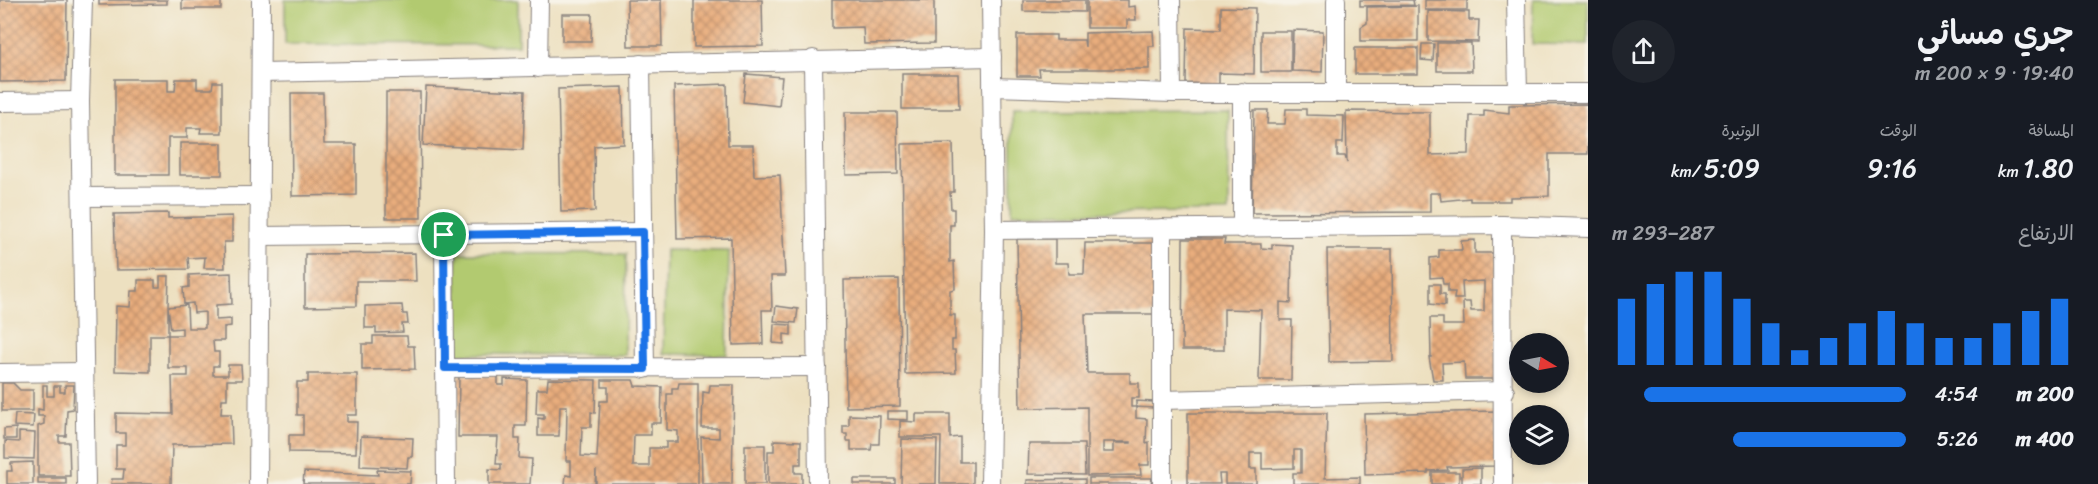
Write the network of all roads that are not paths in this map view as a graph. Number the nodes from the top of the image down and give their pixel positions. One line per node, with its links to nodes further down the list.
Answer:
1 (83, 0): 19 (street)
2 (261, 0): 12 (street)
3 (539, 0): 11 (street)
4 (991, 0): 8 (street)
5 (1171, 0): 16 (street)
6 (1336, 0): 15 (street)
7 (1516, 0): 17 (street)
8 (992, 57): 9 (street); 13 (street)
9 (813, 59): 10 (street); 31 (street)
10 (641, 64): 11 (street); 28 (street)
11 (538, 68): 12 (street)
12 (261, 73): 21 (street)
13 (992, 87): 16 (street); 27 (street)
14 (1242, 92): 15 (street); 16 (street); 26 (street)
15 (1336, 92): 17 (street)
16 (1172, 93)
17 (1518, 93): 18 (street)
18 (1588, 93)
19 (80, 101): 20 (street); 22 (street)
20 (0, 102)
21 (260, 196): 22 (street); 30 (street)
22 (82, 197): 34 (street)
23 (1502, 225): 25 (street); 26 (street); 36 (street)
24 (1162, 228): 26 (street); 27 (street); 37 (street)
25 (1588, 228)
26 (1242, 229)
27 (994, 230): 42 (street)
28 (643, 232): 29 (street); 33 (street)
29 (444, 235): 30 (street); 32 (street)
30 (260, 236): 39 (street)
31 (817, 367): 33 (street); 41 (street)
32 (445, 368): 33 (street); 40 (street)
33 (645, 369)
34 (84, 372): 35 (street); 38 (street)
35 (0, 373)
36 (1505, 391): 37 (street); 44 (street)
37 (1162, 400): 43 (street)
38 (86, 484)
39 (258, 484)
40 (446, 484)
41 (818, 484)
42 (990, 484)
43 (1162, 484)
44 (1503, 484)

